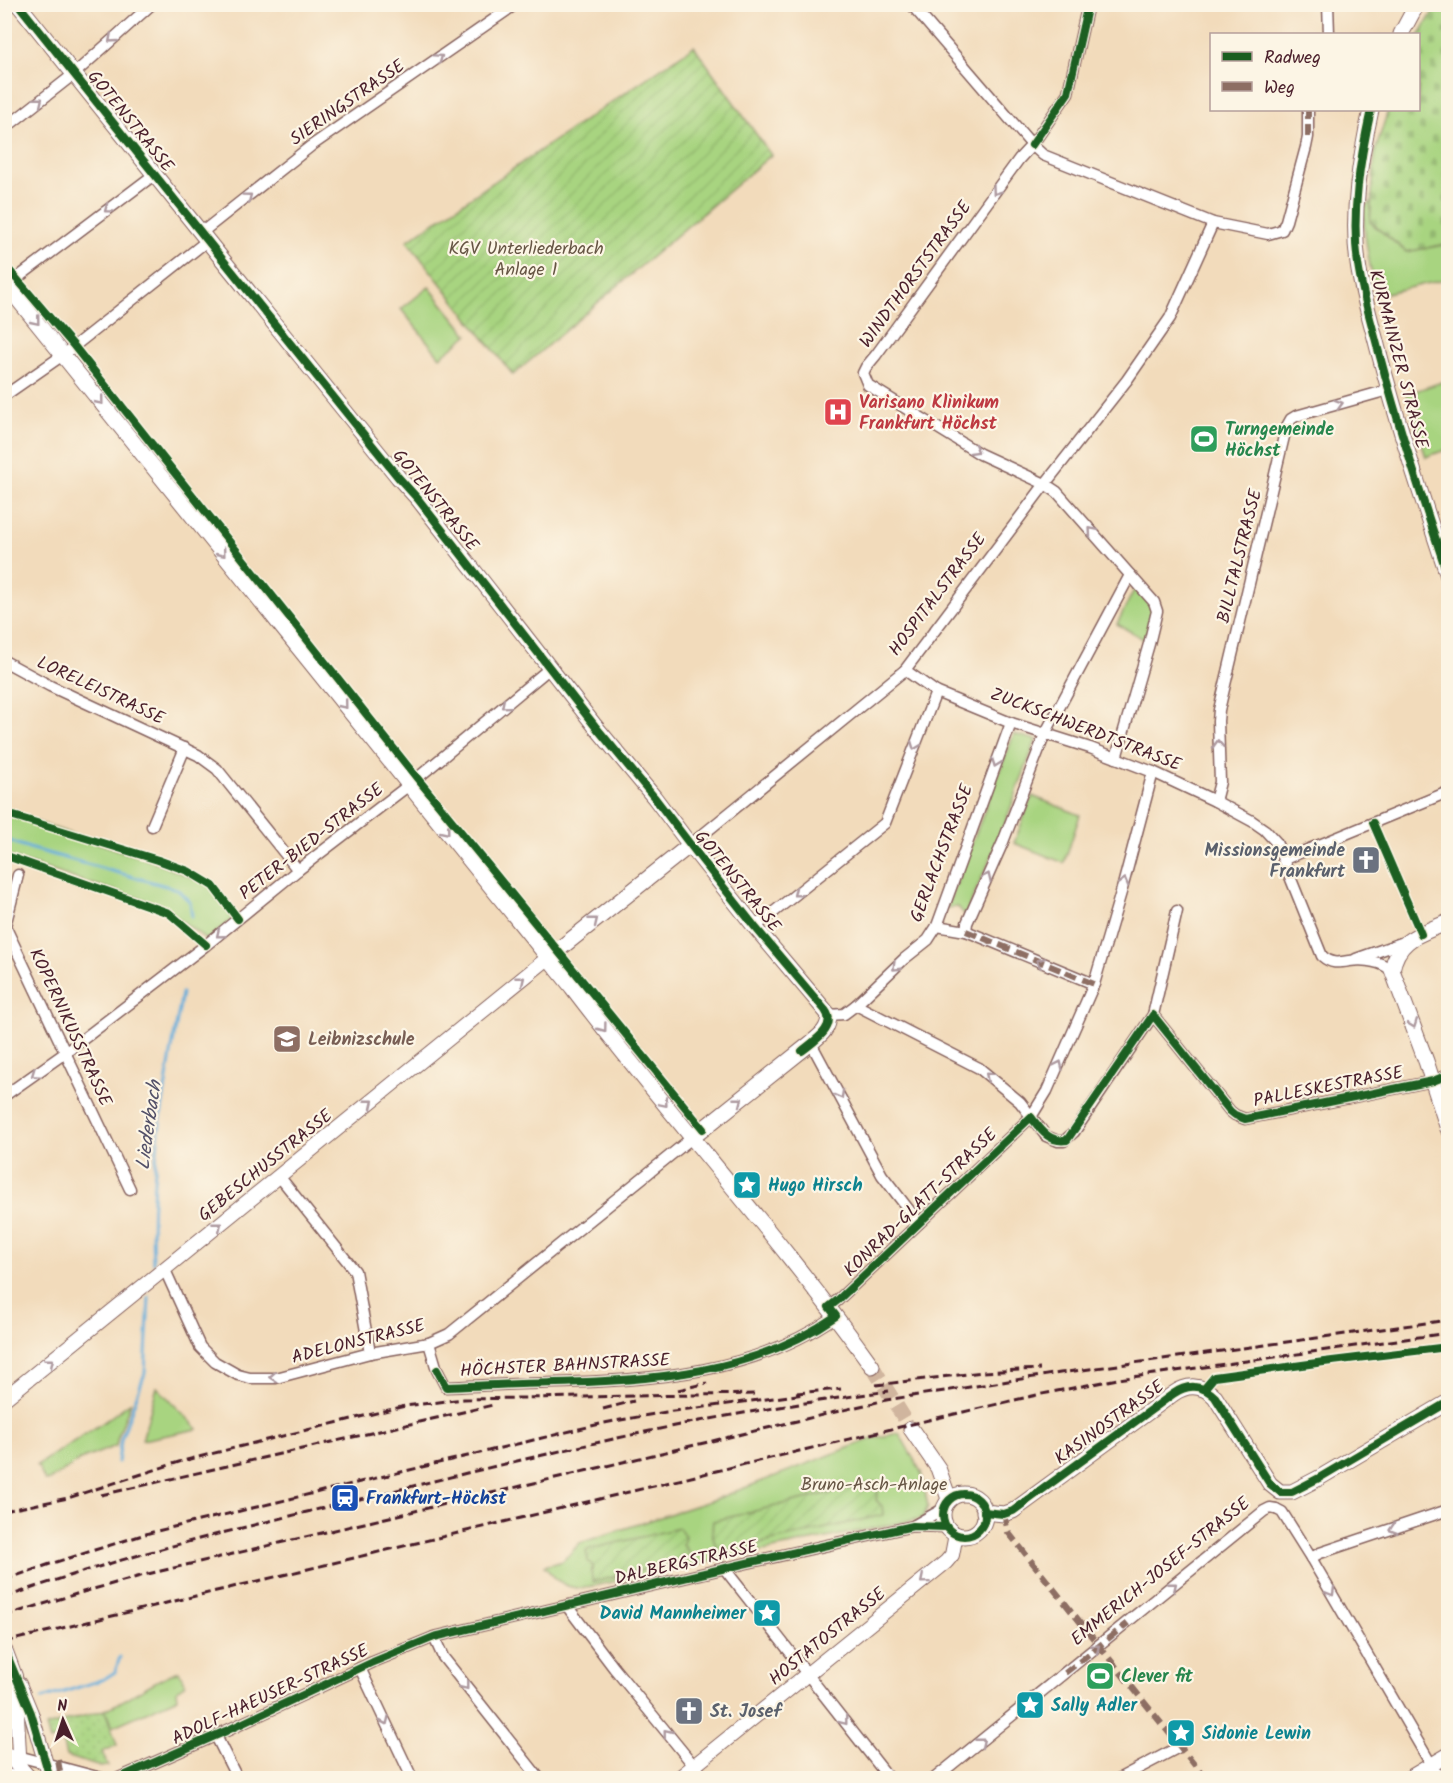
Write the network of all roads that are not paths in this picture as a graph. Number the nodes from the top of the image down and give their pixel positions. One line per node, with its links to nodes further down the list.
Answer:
1 (18, 4): 10 (main road, GOTENSTRASSE)
2 (152, 4): 10 (street, one-way to 10)
3 (516, 4): 17 (street, SIERINGSTRASSE, one-way to 3)
4 (911, 4): 14 (street)
5 (1088, 4): 14 (street, WINDTHORSTSTRASSE)
6 (1328, 4): 8 (street)
7 (1417, 4): 9 (main road)
8 (1329, 33)
9 (1402, 33)
10 (74, 74): 13 (street, one-way to 10); 15 (main road, GOTENSTRASSE)
11 (1308, 111): 16 (street)
12 (1371, 111): 20 (main road, KURMAINZER STRASSE)
13 (4, 129)
14 (1032, 145): 16 (street); 22 (street, WINDTHORSTSTRASSE, one-way to 22)
15 (155, 174): 17 (main road, GOTENSTRASSE); 18 (street, one-way to 18)
16 (1213, 223): 22 (street, HOSPITALSTRASSE)
17 (205, 236): 19 (street, SIERINGSTRASSE); 26 (main road, GOTENSTRASSE)
18 (6, 284): 19 (main road, one-way to 19)
19 (63, 355): 21 (street, SIERINGSTRASSE); 34 (main road, one-way to 34)
20 (1388, 390): 24 (main road, KURMAINZER STRASSE); 36 (street, BILLTALSTRASSE, one-way to 20)
21 (4, 396)
22 (1045, 484): 23 (street, one-way to 22); 27 (street, HOSPITALSTRASSE)
23 (1130, 575): 30 (street); 32 (street)
24 (1449, 576)
25 (4, 661): 31 (street, LORELEISTRASSE)
26 (550, 668): 34 (street, PETER-BIED-STRASSE, one-way to 34); 38 (main road, GOTENSTRASSE)
27 (905, 670): 28 (street, ZUCKSCHWERDTSTRASSE); 38 (street, HOSPITALSTRASSE)
28 (936, 692): 29 (street, ZUCKSCHWERDTSTRASSE); 46 (street, one-way to 46)
29 (1011, 723): 30 (street, ZUCKSCHWERDTSTRASSE); 45 (street, GERLACHSTRASSE, one-way to 45)
30 (1045, 734): 32 (street, ZUCKSCHWERDTSTRASSE); 47 (street, one-way to 30)
31 (184, 748): 37 (street); 40 (street, LORELEISTRASSE)
32 (1116, 758): 33 (street, ZUCKSCHWERDTSTRASSE)
33 (1153, 772): 36 (street, ZUCKSCHWERDTSTRASSE); 52 (street, KONRAD-GLATT-STRASSE, one-way to 33)
34 (409, 785): 40 (street, PETER-BIED-STRASSE); 49 (main road, one-way to 49)
35 (1449, 792): 39 (street)
36 (1215, 801): 39 (street, ZUCKSCHWERDTSTRASSE)
37 (152, 826)
38 (690, 845): 46 (main road, GOTENSTRASSE); 49 (main road, HOSPITALSTRASSE, one-way to 38)
39 (1285, 859): 50 (street, ZUCKSCHWERDTSTRASSE)
40 (298, 870): 57 (street, PETER-BIED-STRASSE, one-way to 57)
41 (18, 875): 44 (street, KOPERNIKUSSTRASSE)
42 (1177, 911): 55 (street)
43 (1449, 922): 48 (main road)
44 (5, 926): 57 (street, KOPERNIKUSSTRASSE)
45 (937, 926): 47 (street); 53 (street, GERLACHSTRASSE, one-way to 53)
46 (755, 927): 54 (main road, GOTENSTRASSE)
47 (966, 932): 52 (street, one-way to 47)
48 (1407, 941): 50 (street); 51 (main road)
49 (548, 958): 63 (main road, one-way to 63); 64 (street, GEBESCHUSSTRASSE, one-way to 49)
50 (1350, 961): 51 (street, ZUCKSCHWERDTSTRASSE)
51 (1392, 970): 59 (main road, one-way to 59)
52 (1094, 984): 61 (street, KONRAD-GLATT-STRASSE, one-way to 52)
53 (856, 1005): 54 (street, GERLACHSTRASSE); 61 (street, one-way to 53)
54 (829, 1015): 56 (main road)
55 (1153, 1015): 59 (street, PALLESKESTRASSE); 61 (street)
56 (811, 1044): 63 (main road, one-way to 56); 66 (street, one-way to 66)
57 (66, 1053): 60 (street, PETER-BIED-STRASSE, one-way to 60); 65 (street, KOPERNIKUSSTRASSE)
58 (1449, 1075): 59 (street, PALLESKESTRASSE)
59 (1433, 1080): 62 (main road)
60 (4, 1096)
61 (1031, 1117): 66 (street, KONRAD-GLATT-STRASSE)
62 (1449, 1130)
63 (693, 1137): 68 (main road); 69 (street, ADELONSTRASSE)
64 (279, 1176): 67 (street, GEBESCHUSSTRASSE, one-way to 64); 70 (street)
65 (130, 1189)
66 (919, 1223): 68 (street, KONRAD-GLATT-STRASSE)
67 (165, 1270): 70 (street, ADELONSTRASSE, one-way to 67); 72 (street, GEBESCHUSSTRASSE, one-way to 67)
68 (832, 1311): 69 (street, HÖCHSTER BAHNSTRASSE); 71 (main road)
69 (429, 1343): 70 (street, ADELONSTRASSE)
70 (370, 1353)
71 (872, 1366)
72 (4, 1399)
73 (1449, 1401): 76 (main road)
74 (911, 1429): 75 (main road)
75 (938, 1468): 77 (main road); 78 (main road)
76 (1280, 1492): 79 (street, EMMERICH-JOSEF-STRASSE); 81 (main road, KASINOSTRASSE)
77 (967, 1494): 78 (main road); 81 (main road)
78 (946, 1504): 82 (street, DALBERGSTRASSE); 83 (main road)
79 (1276, 1509): 84 (street); 111 (street, EMMERICH-JOSEF-STRASSE, one-way to 79)
80 (1449, 1510): 84 (street, one-way to 84)
81 (984, 1512): 83 (main road)
82 (913, 1526): 83 (street, DALBERGSTRASSE); 85 (street, DALBERGSTRASSE)
83 (951, 1530): 90 (street, HOSTATOSTRASSE, one-way to 90)
84 (1311, 1558): 98 (street, one-way to 98)
85 (724, 1569): 86 (street, DALBERGSTRASSE); 90 (street)
86 (567, 1606): 87 (street, DALBERGSTRASSE); 99 (street, one-way to 86)
87 (434, 1637): 89 (street, ADOLF-HAEUSER-STRASSE); 107 (street, one-way to 107)
88 (6, 1652): 91 (street)
89 (360, 1668): 94 (street, ADOLF-HAEUSER-STRASSE); 106 (street, one-way to 106)
90 (808, 1675): 99 (street, HOSTATOSTRASSE); 110 (street, one-way to 110)
91 (15, 1676): 92 (street); 102 (street)
92 (16, 1704): 93 (street); 100 (street)
93 (4, 1723)
94 (216, 1736): 104 (street, ADOLF-HAEUSER-STRASSE); 105 (street)
95 (1179, 1748): 112 (street)
96 (4, 1754): 100 (main road)
97 (1449, 1755): 98 (street)
98 (1431, 1765): 113 (street); 114 (street)
99 (694, 1766): 108 (street, HOSTATOSTRASSE); 109 (street)
100 (22, 1772): 101 (street); 102 (street)
101 (4, 1773)
102 (45, 1773): 103 (street)
103 (101, 1779)
104 (119, 1779)
105 (237, 1779)
106 (412, 1779)
107 (538, 1779)
108 (679, 1779)
109 (704, 1779)
110 (889, 1779)
111 (935, 1779)
112 (1120, 1779)
113 (1409, 1779)
114 (1439, 1779)

